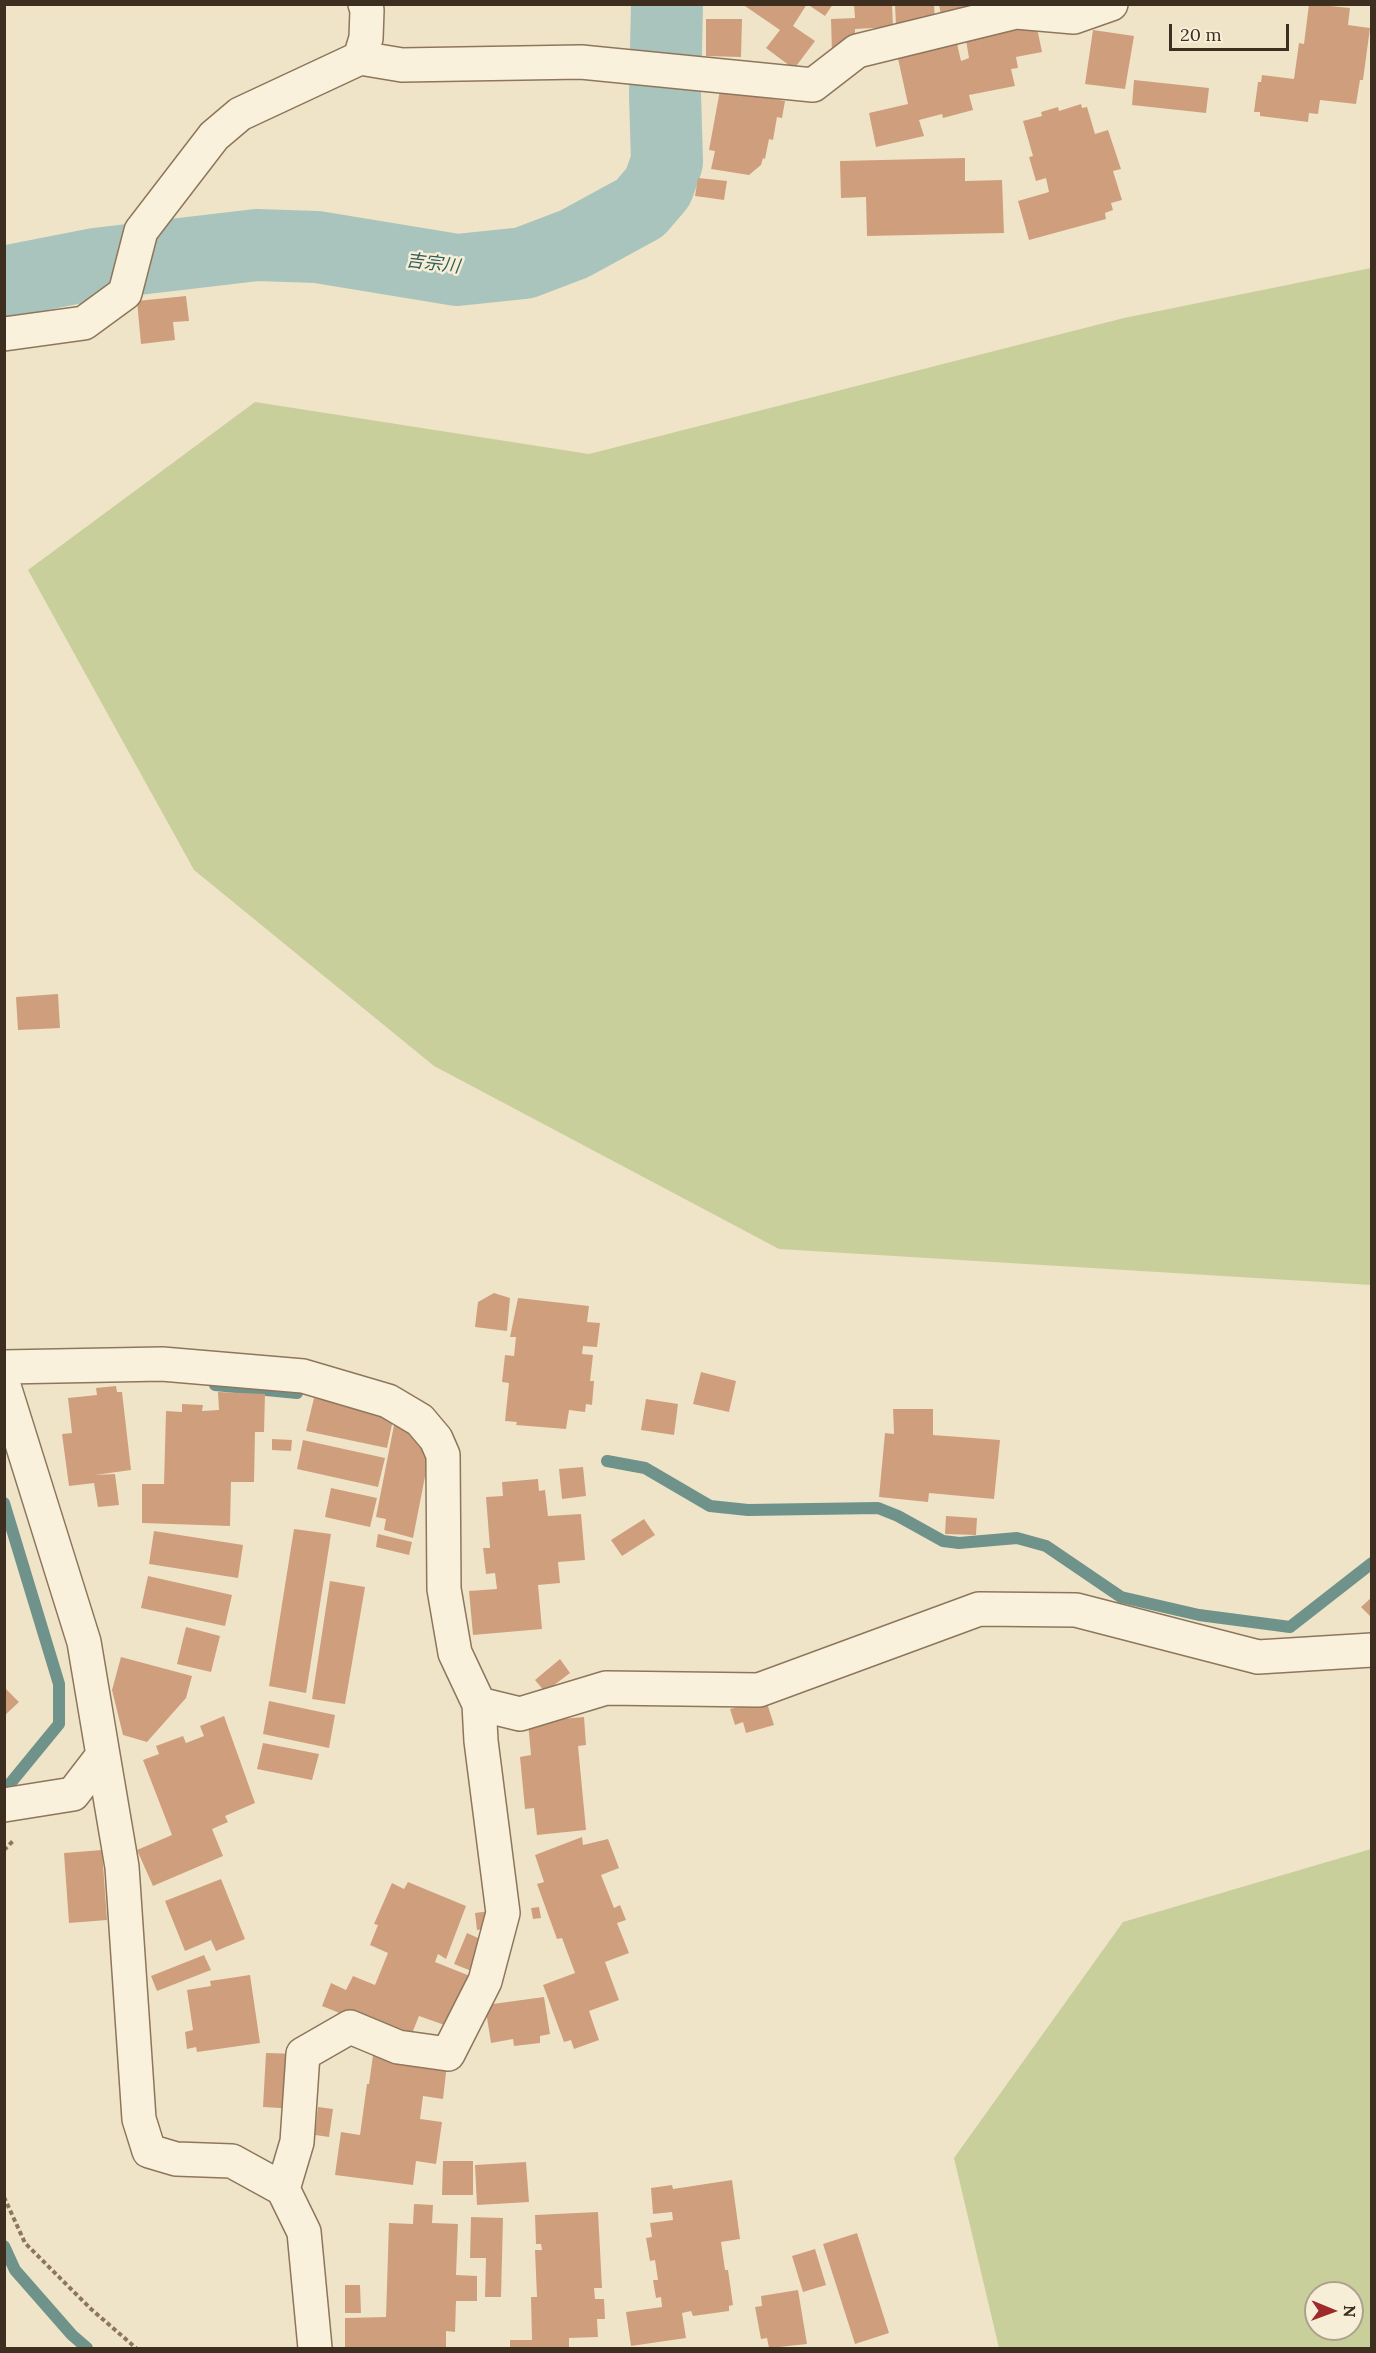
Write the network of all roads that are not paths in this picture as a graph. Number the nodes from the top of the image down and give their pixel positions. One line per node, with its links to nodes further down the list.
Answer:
1 (365, 4): 3 (street)
2 (1111, 4): 3 (street)
3 (360, 58): 4 (street)
4 (4, 334)
5 (4, 1367): 8 (street)
6 (4, 1386): 9 (street)
7 (1371, 1650): 8 (street)
8 (479, 1704): 11 (street)
9 (103, 1755): 10 (street); 11 (street)
10 (4, 1805)
11 (283, 2189): 12 (street)
12 (315, 2349)

